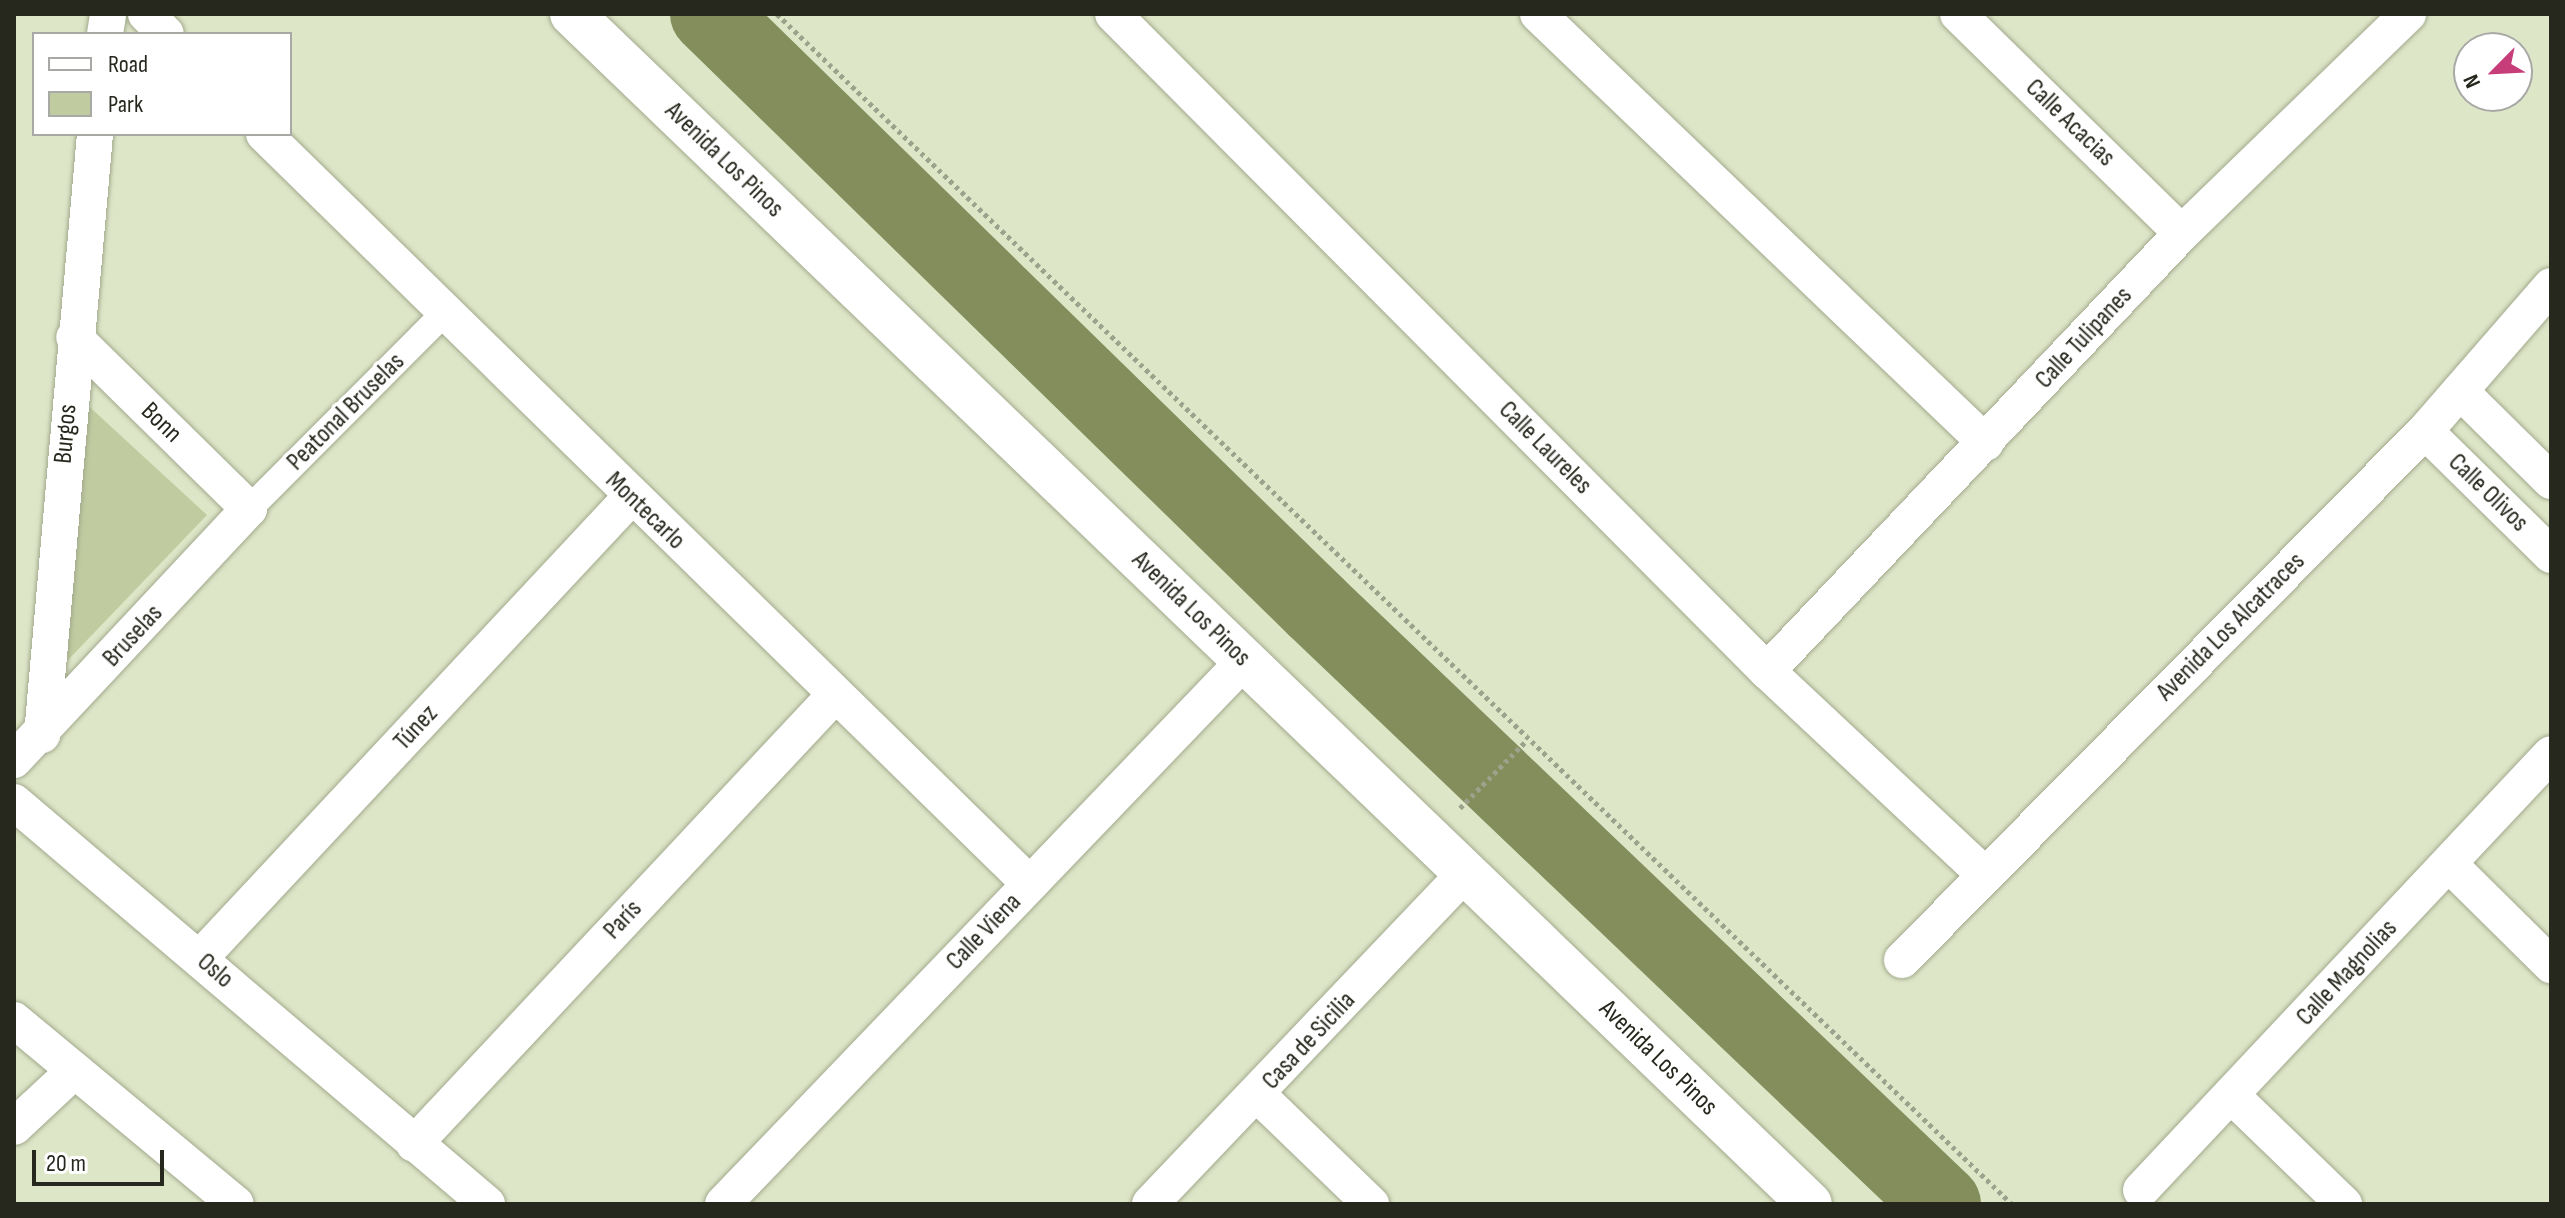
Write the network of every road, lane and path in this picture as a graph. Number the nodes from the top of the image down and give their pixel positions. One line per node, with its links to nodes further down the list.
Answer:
1 (146, 14): 8 (street)
2 (572, 14): 22 (street, Avenida Los Pinos)
3 (777, 14): 26 (path)
4 (1113, 14): 23 (street, Calle Laureles)
5 (1538, 14): 17 (street)
6 (1958, 14): 11 (street, Calle Acacias)
7 (2397, 17): 11 (street, Calle Tulipanes)
8 (164, 32)
9 (95, 136): 14 (street, Burgos)
10 (266, 136): 13 (street, Montecarlo)
11 (2182, 233): 17 (street, Calle Tulipanes)
12 (2551, 286): 15 (street, Avenida Los Alcatraces)
13 (443, 314): 19 (street, Montecarlo); 20 (street, Peatonal Bruselas)
14 (74, 337): 20 (street, Bonn); 25 (street, Burgos)
15 (2460, 391): 16 (street, Avenida Los Alcatraces); 18 (street, Calle Olivos)
16 (2425, 431): 21 (street, Calle Olivos); 33 (street, Avenida Los Alcatraces)
17 (1986, 443): 23 (street, Calle Tulipanes)
18 (2551, 481)
19 (631, 497): 24 (street, Montecarlo); 35 (street, Túnez)
20 (249, 509): 25 (street, Bruselas)
21 (2551, 555)
22 (1245, 660): 30 (street, Avenida Los Pinos); 34 (street, Calle Viena)
23 (1767, 671): 33 (street, Calle Laureles)
24 (833, 697): 34 (street, Montecarlo); 43 (street, París)
25 (42, 735): 28 (street, Bruselas)
26 (1527, 740): 30 (path); 51 (path)
27 (2551, 754): 31 (street, Calle Magnolias)
28 (14, 760)
29 (14, 802): 35 (street, Oslo)
30 (1430, 839): 32 (street, Avenida Los Pinos)
31 (2449, 864): 37 (street); 41 (street, Calle Magnolias)
32 (1465, 873): 40 (street, Casa de Sicilia); 50 (street, Avenida Los Pinos)
33 (1985, 875): 36 (street, Avenida Los Alcatraces)
34 (1030, 884): 47 (street, Calle Viena)
35 (200, 958): 43 (street, Oslo)
36 (1902, 960)
37 (2551, 965)
38 (14, 1020): 39 (street)
39 (75, 1070): 42 (street); 45 (street)
40 (1259, 1096): 48 (street, Casa de Sicilia); 49 (street)
41 (2232, 1096): 44 (street, Calle Magnolias); 52 (street)
42 (14, 1127)
43 (414, 1144): 46 (street, Oslo)
44 (2141, 1190)
45 (236, 1204)
46 (487, 1204)
47 (723, 1204)
48 (1150, 1204)
49 (1371, 1204)
50 (1810, 1204)
51 (2012, 1204)
52 (2344, 1204)

